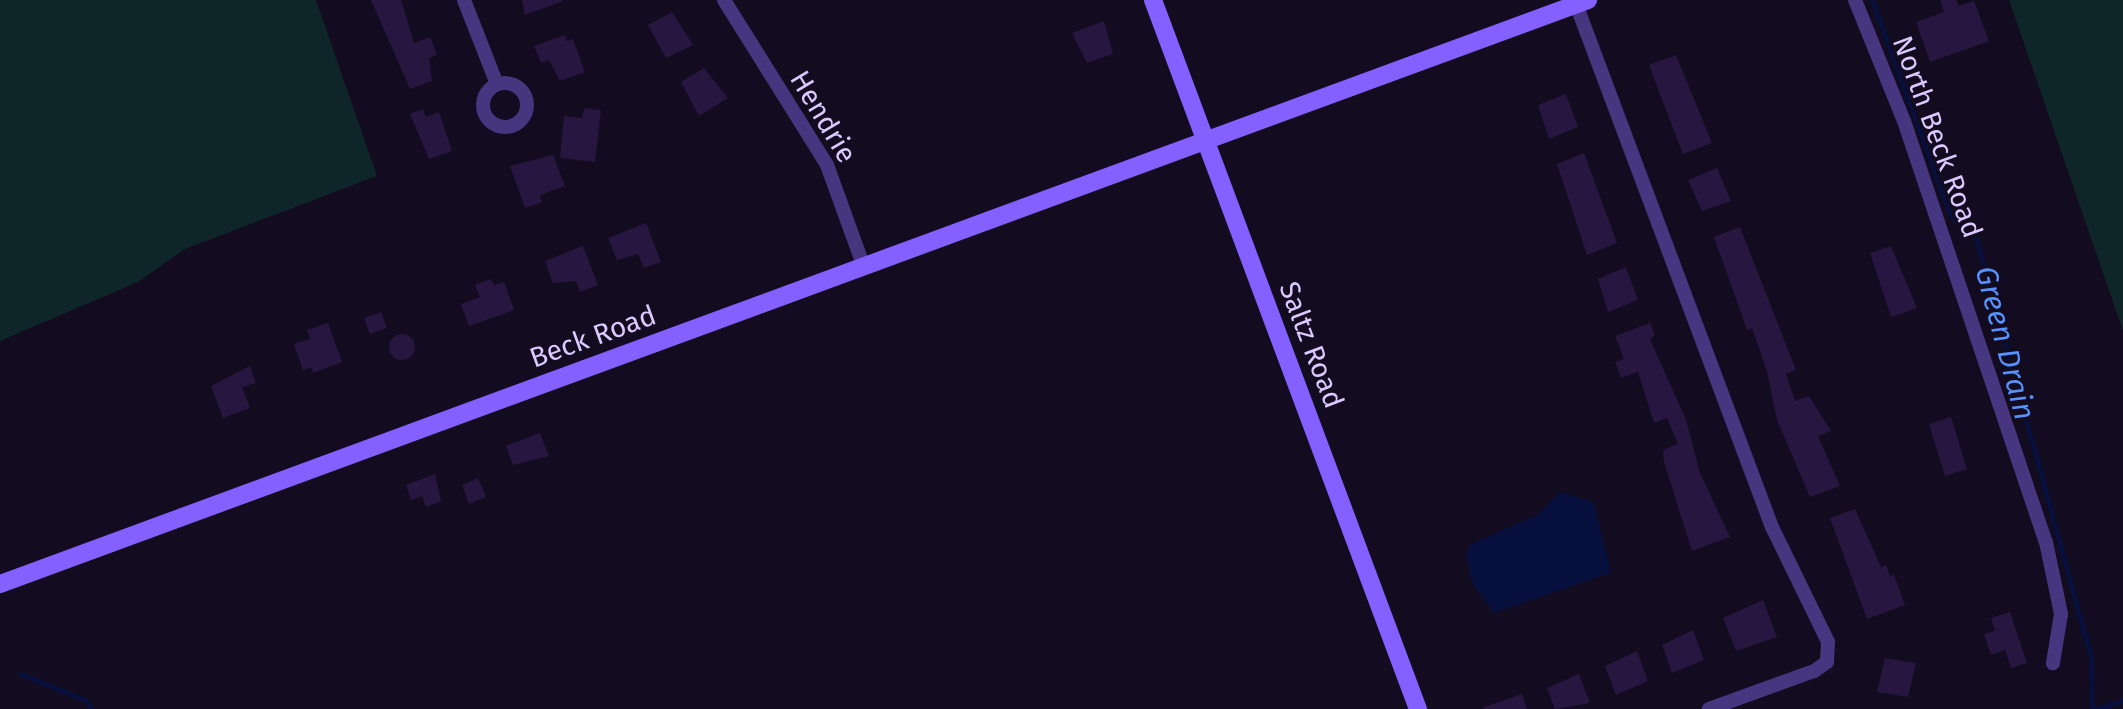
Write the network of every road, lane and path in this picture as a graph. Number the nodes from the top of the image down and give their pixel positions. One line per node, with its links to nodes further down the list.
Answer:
1 (464, 0): 6 (street)
2 (724, 0): 8 (street, Hendrie)
3 (1153, 0): 7 (main road, Saltz Road)
4 (1855, 0): 10 (street, North Beck Road)
5 (1582, 2): 7 (main road); 12 (street)
6 (497, 84)
7 (1204, 142): 8 (main road, Beck Road); 11 (main road, Saltz Road)
8 (864, 267): 9 (main road, Beck Road)
9 (0, 584)
10 (2053, 663)
11 (1418, 709)
12 (1709, 709)

